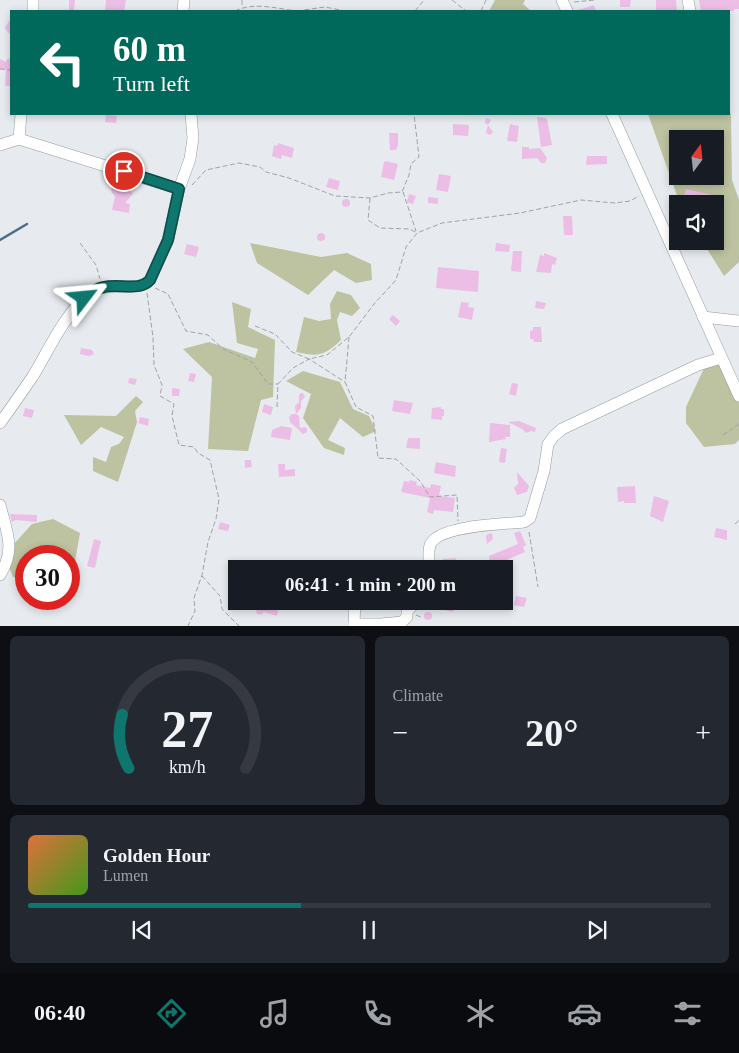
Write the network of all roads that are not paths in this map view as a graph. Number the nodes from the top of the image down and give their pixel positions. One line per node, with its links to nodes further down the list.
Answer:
1 (21, 115): 4 (street)
2 (192, 115): 6 (street)
3 (612, 115): 7 (street)
4 (19, 139): 5 (street); 6 (street)
5 (0, 146)
6 (179, 189): 11 (street)
7 (703, 317): 8 (street); 9 (street)
8 (739, 321)
9 (721, 358): 10 (street); 13 (street)
10 (739, 396)
11 (0, 423)
12 (0, 505): 14 (street)
13 (430, 560)
14 (0, 576)
15 (355, 610): 17 (street)
16 (408, 610): 17 (street)
17 (354, 625)

